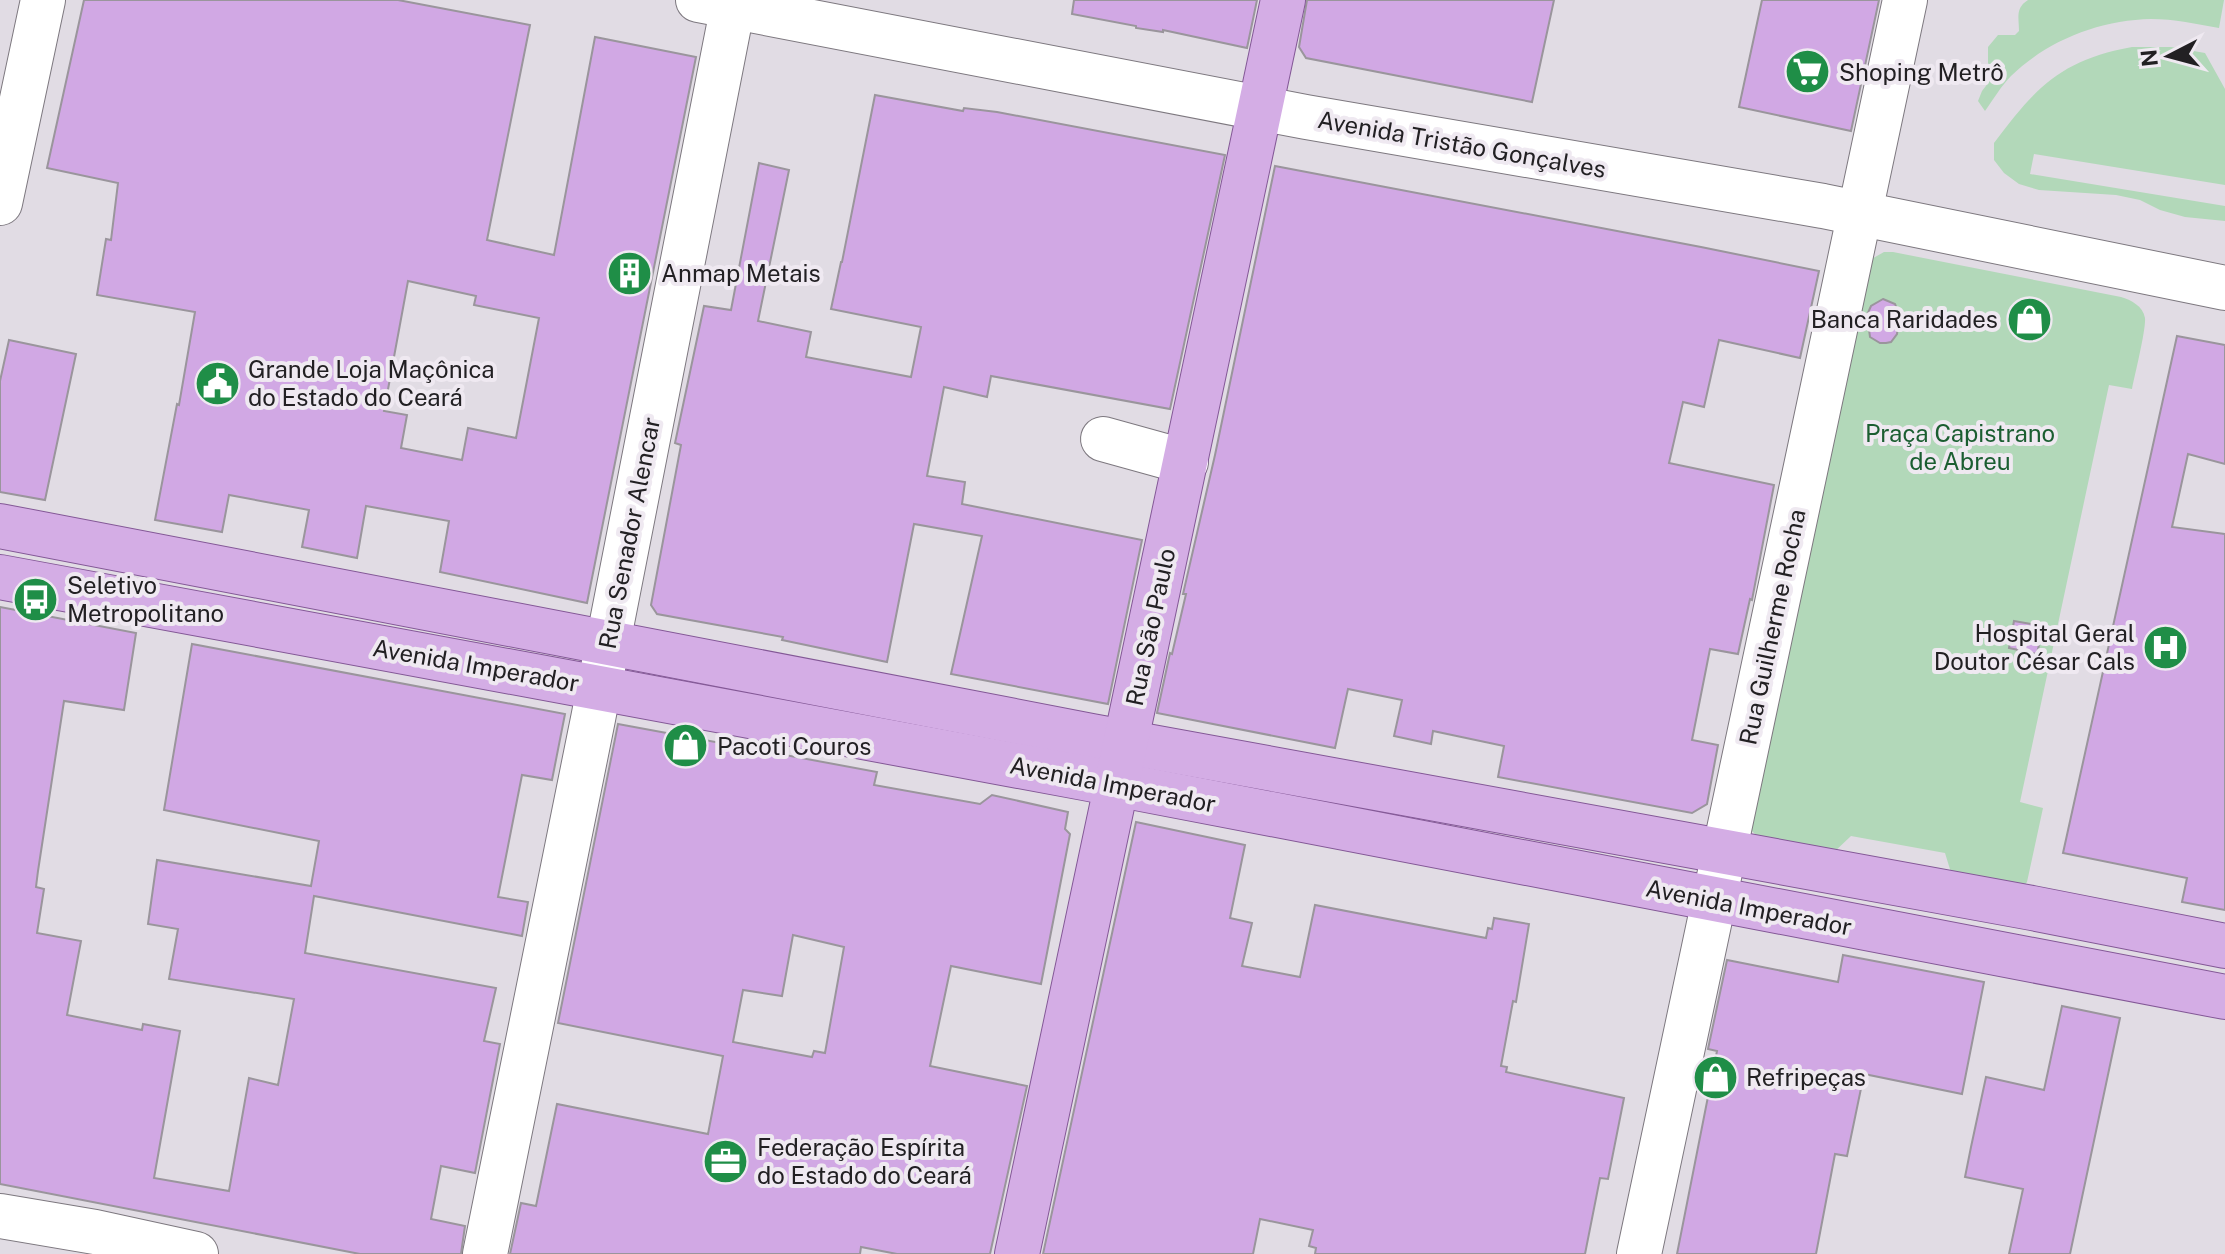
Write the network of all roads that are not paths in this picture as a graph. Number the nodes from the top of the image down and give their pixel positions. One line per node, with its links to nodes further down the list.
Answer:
1 (43, 0): 6 (street)
2 (1283, 0): 5 (main road, Rua São Paulo)
3 (1905, 0): 7 (street, Rua Guilherme Rocha)
4 (721, 2): 5 (street, Avenida Tristão Gonçalves); 13 (street, Rua Senador Alencar)
5 (1258, 108): 7 (street, Avenida Tristão Gonçalves); 10 (main road, Rua São Paulo)
6 (0, 203)
7 (1859, 213): 8 (street, Avenida Tristão Gonçalves); 17 (street, Rua Guilherme Rocha)
8 (2225, 288)
9 (1103, 439): 10 (street)
10 (1186, 462): 15 (main road, Rua São Paulo)
11 (0, 526): 13 (main road, Avenida Imperador)
12 (0, 577): 14 (main road, Avenida Imperador)
13 (608, 643): 14 (street, Rua Senador Alencar); 15 (main road, Avenida Imperador)
14 (599, 688): 16 (main road, Avenida Imperador); 23 (street, Rua Senador Alencar)
15 (1125, 742): 16 (main road, Rua São Paulo); 17 (main road, Avenida Imperador)
16 (1116, 785): 18 (main road, Avenida Imperador); 24 (main road, Rua São Paulo)
17 (1725, 853): 18 (street, Rua Guilherme Rocha); 19 (main road, Avenida Imperador)
18 (1715, 900): 20 (main road, Avenida Imperador); 25 (street, Rua Guilherme Rocha)
19 (2225, 946)
20 (2225, 997)
21 (0, 1216): 22 (street)
22 (196, 1254)
23 (485, 1254)
24 (1017, 1254)
25 (1639, 1254)

